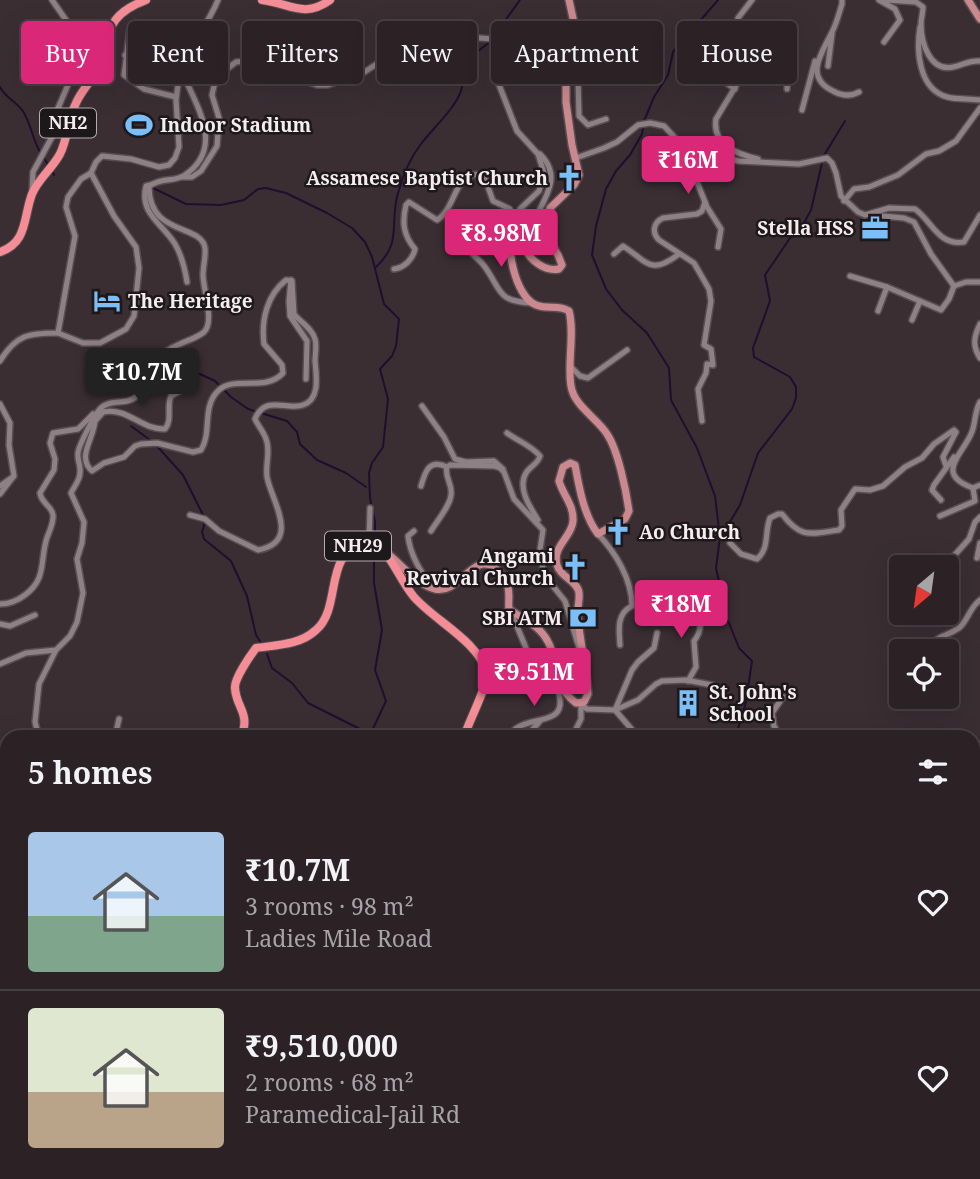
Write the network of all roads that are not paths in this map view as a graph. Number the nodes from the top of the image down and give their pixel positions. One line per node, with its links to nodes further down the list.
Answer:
1 (52, 0): 47 (street)
2 (218, 0): 13 (street)
3 (262, 0): 4 (highway)
4 (330, 0)
5 (569, 0): 14 (main road)
6 (752, 0): 15 (street)
7 (842, 0): 17 (street)
8 (879, 0): 19 (street)
9 (887, 0): 16 (street)
10 (968, 0): 12 (main road)
11 (142, 1): 47 (highway, NH2)
12 (980, 19)
13 (208, 21)
14 (573, 21)
15 (738, 21)
16 (921, 23): 23 (street); 36 (street)
17 (832, 34): 20 (street); 24 (street)
18 (128, 39): 21 (street)
19 (884, 42)
20 (821, 49): 34 (street); 38 (street)
21 (125, 55): 22 (street); 35 (street)
22 (128, 55)
23 (980, 61)
24 (828, 66)
25 (178, 84): 35 (street)
26 (188, 84): 45 (street)
27 (566, 84): 42 (main road)
28 (579, 84): 39 (street)
29 (728, 84): 32 (street)
30 (737, 84): 32 (street)
31 (787, 84): 33 (street)
32 (735, 89): 43 (street)
33 (787, 89)
34 (859, 92)
35 (176, 97): 44 (street)
36 (980, 100)
37 (980, 108): 48 (street)
38 (802, 110)
39 (606, 119)
40 (681, 142): 42 (street); 43 (street); 49 (street)
41 (533, 149): 45 (street); 50 (street); 53 (street)
42 (576, 158): 53 (main road)
43 (764, 161): 48 (street)
44 (91, 173): 71 (street); 71 (street)
45 (181, 177): 46 (street)
46 (153, 184): 62 (street); 81 (street)
47 (32, 193): 56 (highway, NH2)
48 (844, 201): 51 (street)
49 (705, 202): 55 (street); 58 (street)
50 (539, 211)
51 (865, 215): 52 (street); 64 (street)
52 (980, 215)
53 (514, 223): 59 (street); 67 (main road)
54 (471, 231): 67 (street)
55 (718, 247)
56 (0, 253)
57 (614, 254): 58 (street)
58 (680, 254): 83 (street)
59 (394, 269)
60 (850, 276): 65 (street)
61 (291, 280): 76 (street); 82 (street); 96 (street)
62 (187, 282)
63 (980, 282): 64 (street)
64 (954, 286): 66 (street)
65 (887, 287): 66 (street); 68 (street)
66 (920, 301): 69 (street)
67 (531, 303): 75 (main road)
68 (878, 311)
69 (912, 320)
70 (980, 324): 73 (street)
71 (58, 333): 74 (street)
72 (627, 350): 75 (street)
73 (980, 358)
74 (0, 361)
75 (572, 368): 102 (main road)
76 (306, 379)
77 (186, 387): 82 (street)
78 (980, 403): 85 (street)
79 (0, 404): 89 (street)
80 (422, 406): 88 (street)
81 (99, 410): 82 (street); 112 (street)
82 (96, 418): 119 (street)
83 (702, 421)
84 (507, 433): 99 (street)
85 (957, 455): 86 (street); 92 (street)
86 (946, 466): 94 (street); 103 (street)
87 (447, 467): 88 (street); 91 (street); 101 (street)
88 (504, 472): 99 (street)
89 (14, 476): 90 (street); 93 (street)
90 (0, 486)
91 (421, 486)
92 (977, 486): 97 (street)
93 (0, 494)
94 (941, 499)
95 (370, 508): 105 (street)
96 (190, 515)
97 (940, 516)
98 (980, 517): 107 (street)
99 (541, 526): 120 (street)
100 (414, 531): 109 (street)
101 (431, 531)
102 (598, 534): 118 (street); 120 (main road)
103 (730, 543)
104 (980, 543): 108 (street)
105 (369, 544): 106 (highway, NH29); 133 (highway, NH29)
106 (382, 548): 109 (main road); 134 (highway, NH29)
107 (955, 555)
108 (977, 558)
109 (432, 587): 113 (main road)
110 (690, 595): 124 (street)
111 (980, 600): 117 (street)
112 (0, 604)
113 (509, 609): 122 (main road); 123 (street)
114 (35, 615): 115 (street)
115 (0, 624)
116 (657, 633): 128 (street)
117 (937, 639)
118 (620, 645)
119 (56, 650): 121 (street); 131 (street)
120 (583, 657): 127 (main road)
121 (0, 664)
122 (555, 671): 127 (main road); 130 (street)
123 (522, 677)
124 (688, 681): 125 (street); 128 (street)
125 (712, 685)
126 (764, 691): 139 (street)
127 (581, 704): 128 (street); 137 (street)
128 (615, 710): 138 (street)
129 (119, 719): 132 (street)
130 (543, 719): 135 (street); 136 (street)
131 (37, 730)
132 (117, 730)
133 (243, 730)
134 (467, 730)
135 (512, 730)
136 (533, 730)
137 (576, 730)
138 (632, 730)
139 (776, 730)

